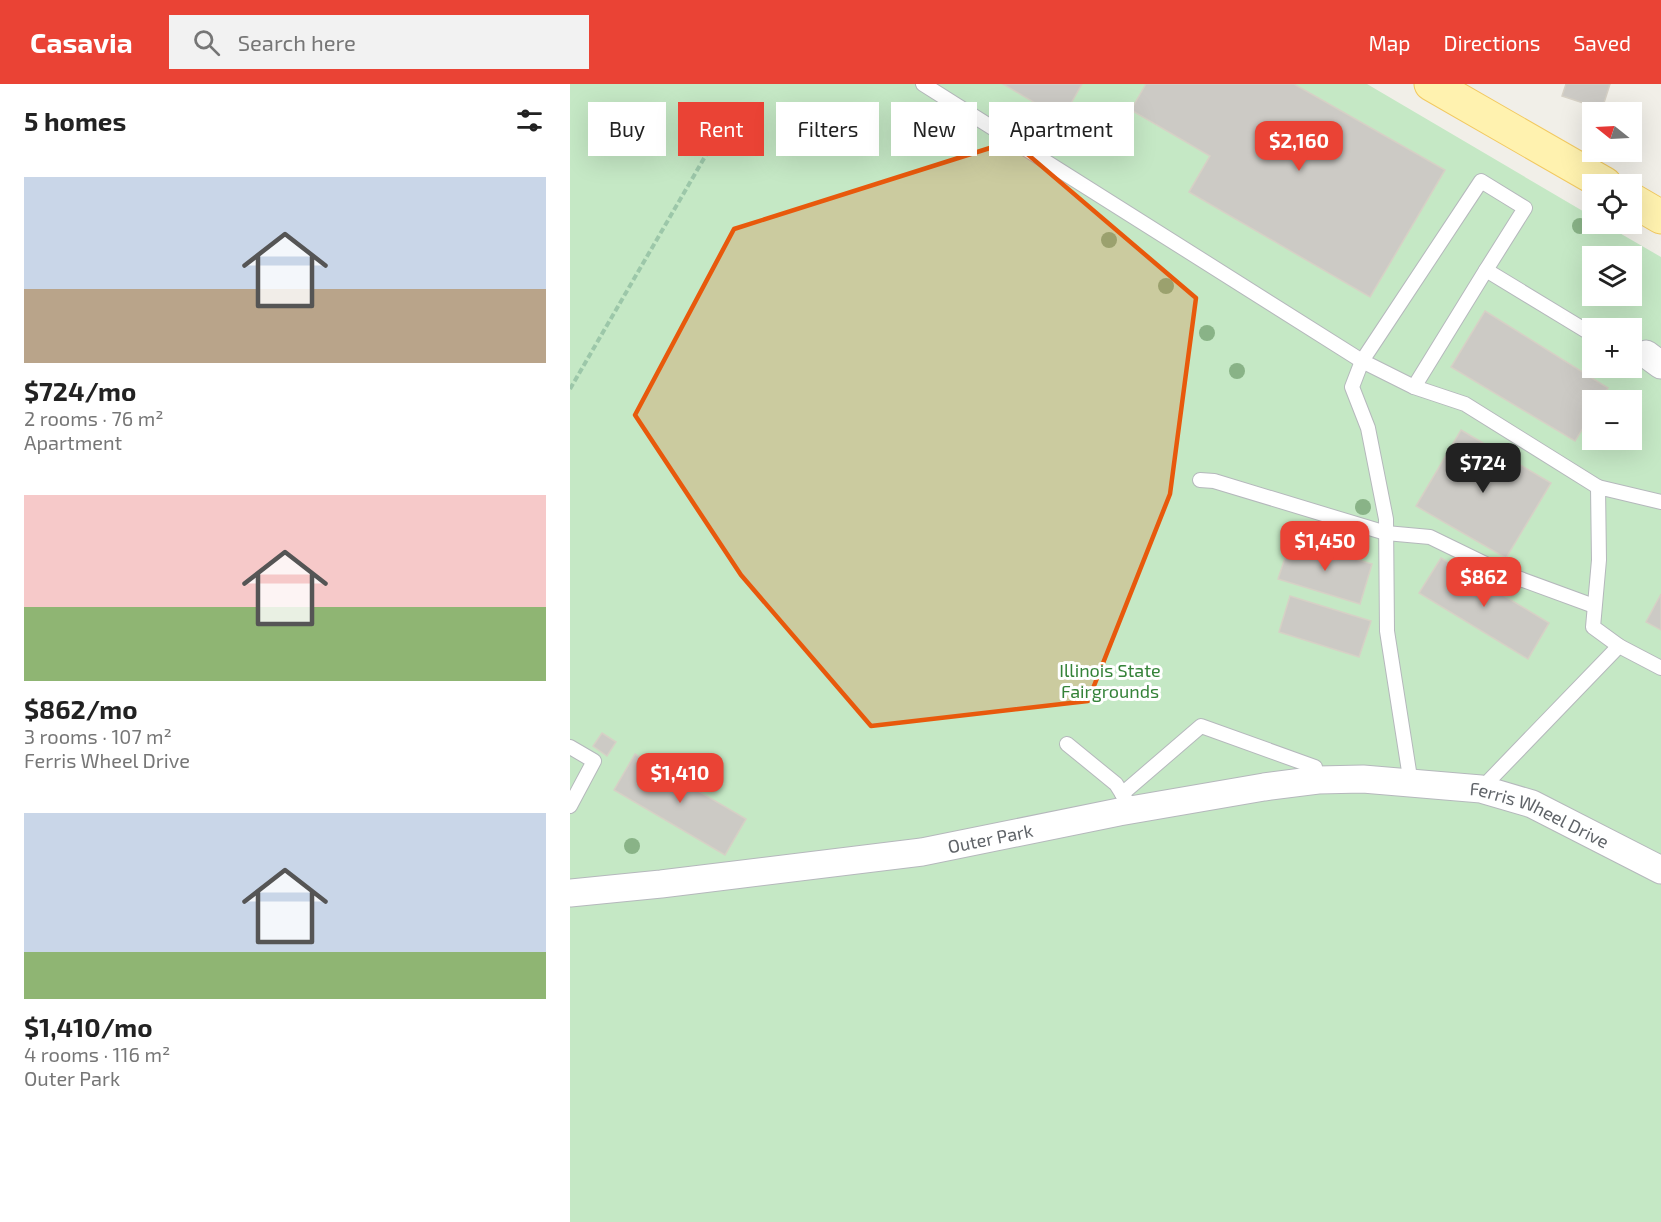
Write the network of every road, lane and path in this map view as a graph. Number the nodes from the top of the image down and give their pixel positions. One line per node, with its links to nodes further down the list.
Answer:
1 (923, 84): 9 (lane)
2 (1431, 84): 4 (main road)
3 (705, 156): 11 (path)
4 (1588, 174)
5 (1642, 206): 6 (main road)
6 (1661, 217)
7 (1486, 270): 8 (lane); 9 (lane); 10 (lane)
8 (1582, 327)
9 (1362, 361): 10 (lane); 15 (lane)
10 (1414, 387): 13 (lane)
11 (570, 389)
12 (1200, 480): 15 (lane)
13 (1598, 487): 14 (lane); 16 (lane)
14 (1661, 502)
15 (1386, 533): 16 (lane); 22 (lane)
16 (1594, 606): 17 (lane)
17 (1619, 646): 18 (lane); 23 (lane)
18 (1661, 668)
19 (1067, 744): 24 (lane)
20 (570, 747): 25 (lane)
21 (1318, 780): 22 (street, Outer Park); 24 (street, Outer Park); 24 (lane)
22 (1411, 784): 23 (street, Ferris Wheel Drive)
23 (1481, 789): 26 (street, Ferris Wheel Drive)
24 (1127, 802): 27 (street, Outer Park)
25 (570, 806)
26 (1661, 870)
27 (570, 893)

